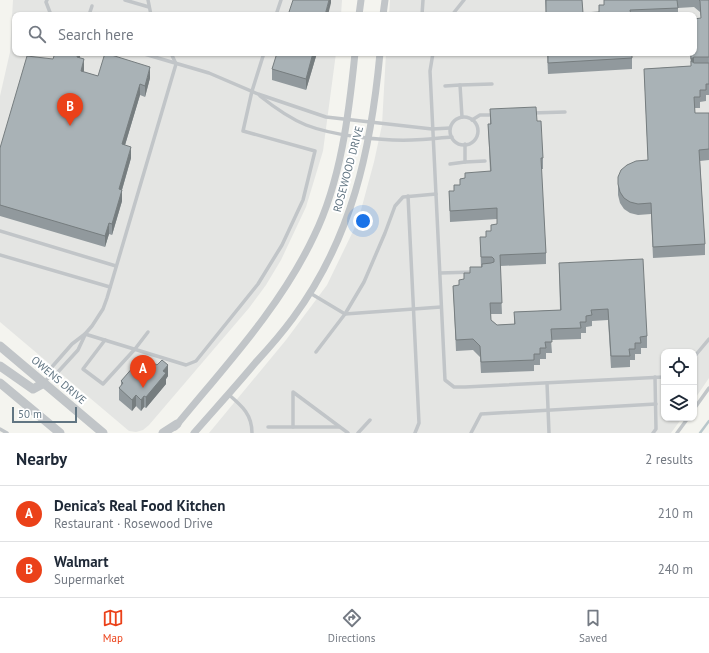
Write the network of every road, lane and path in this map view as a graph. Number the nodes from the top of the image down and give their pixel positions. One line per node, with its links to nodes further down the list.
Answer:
1 (47, 0): 11 (lane)
2 (125, 0): 10 (lane)
3 (148, 0): 10 (lane)
4 (281, 0): 14 (lane)
5 (361, 0): 15 (street)
6 (385, 0): 16 (street)
7 (423, 0): 17 (lane)
8 (464, 0): 18 (lane)
9 (92, 6): 12 (lane)
10 (149, 7): 13 (lane)
11 (50, 12)
12 (90, 12)
13 (150, 12)
14 (277, 12)
15 (359, 12)
16 (383, 12)
17 (422, 12)
18 (454, 12)
19 (151, 56): 25 (lane)
20 (172, 56): 25 (lane)
21 (263, 56): 29 (lane)
22 (355, 56): 35 (street, ROSEWOOD DRIVE)
23 (380, 56): 37 (street, ROSEWOOD DRIVE)
24 (432, 56): 39 (lane)
25 (176, 64): 29 (lane); 52 (lane)
26 (492, 84): 27 (lane)
27 (460, 85): 28 (lane); 34 (lane)
28 (445, 86)
29 (252, 91): 30 (lane); 65 (lane)
30 (258, 94): 35 (lane); 40 (lane)
31 (566, 112): 32 (lane)
32 (527, 114)
33 (496, 115): 36 (lane)
34 (462, 118): 36 (lane); 38 (lane)
35 (347, 119): 37 (lane); 40 (street, ROSEWOOD DRIVE)
36 (472, 120): 44 (lane)
37 (372, 122): 39 (lane); 42 (street, ROSEWOOD DRIVE)
38 (450, 128): 39 (lane); 41 (lane)
39 (432, 129): 43 (lane)
40 (344, 134): 42 (lane); 82 (street, ROSEWOOD DRIVE)
41 (452, 137): 43 (lane); 44 (lane)
42 (369, 138): 43 (lane); 56 (street, ROSEWOOD DRIVE)
43 (433, 138): 48 (lane)
44 (464, 144): 46 (lane)
45 (485, 161): 46 (lane)
46 (465, 162): 47 (lane)
47 (450, 164)
48 (436, 194): 49 (lane); 54 (lane)
49 (408, 196): 58 (lane); 59 (lane)
50 (0, 231): 52 (lane)
51 (0, 255): 55 (lane)
52 (116, 266): 55 (lane)
53 (476, 272): 54 (lane)
54 (440, 274): 57 (lane)
55 (110, 287): 61 (lane)
56 (310, 293): 59 (lane); 76 (street, ROSEWOOD DRIVE)
57 (442, 307): 58 (lane); 74 (lane)
58 (414, 309): 59 (lane); 96 (lane)
59 (345, 314): 66 (lane)
60 (148, 332): 65 (lane)
61 (85, 334): 63 (lane); 69 (lane); 69 (lane)
62 (709, 338): 67 (lane)
63 (105, 340): 65 (lane); 65 (lane)
64 (0, 346): 73 (street, OWENS DRIVE)
65 (135, 349)
66 (316, 352)
67 (697, 353)
68 (0, 366): 73 (street)
69 (50, 375): 73 (lane)
70 (655, 377): 71 (lane); 74 (lane); 77 (lane)
71 (661, 377)
72 (0, 383): 88 (street)
73 (44, 383): 89 (street, OWENS DRIVE)
74 (547, 383): 79 (lane)
75 (709, 388): 78 (lane)
76 (228, 394): 92 (street, ROSEWOOD DRIVE); 93 (lane)
77 (656, 404): 79 (lane); 99 (lane)
78 (697, 405)
79 (548, 410): 97 (lane); 98 (lane)
80 (370, 420): 95 (lane)
81 (686, 421): 100 (lane)
82 (177, 424): 90 (street); 91 (street, ROSEWOOD DRIVE)
83 (268, 427): 84 (lane)
84 (293, 427): 85 (lane); 85 (lane)
85 (340, 427): 94 (lane)
86 (0, 429): 87 (lane)
87 (7, 433)
88 (60, 433)
89 (103, 433)
90 (163, 433)
91 (170, 433)
92 (194, 433)
93 (252, 433)
94 (348, 433)
95 (358, 433)
96 (415, 433)
97 (471, 433)
98 (550, 433)
99 (653, 433)
100 (677, 433)

